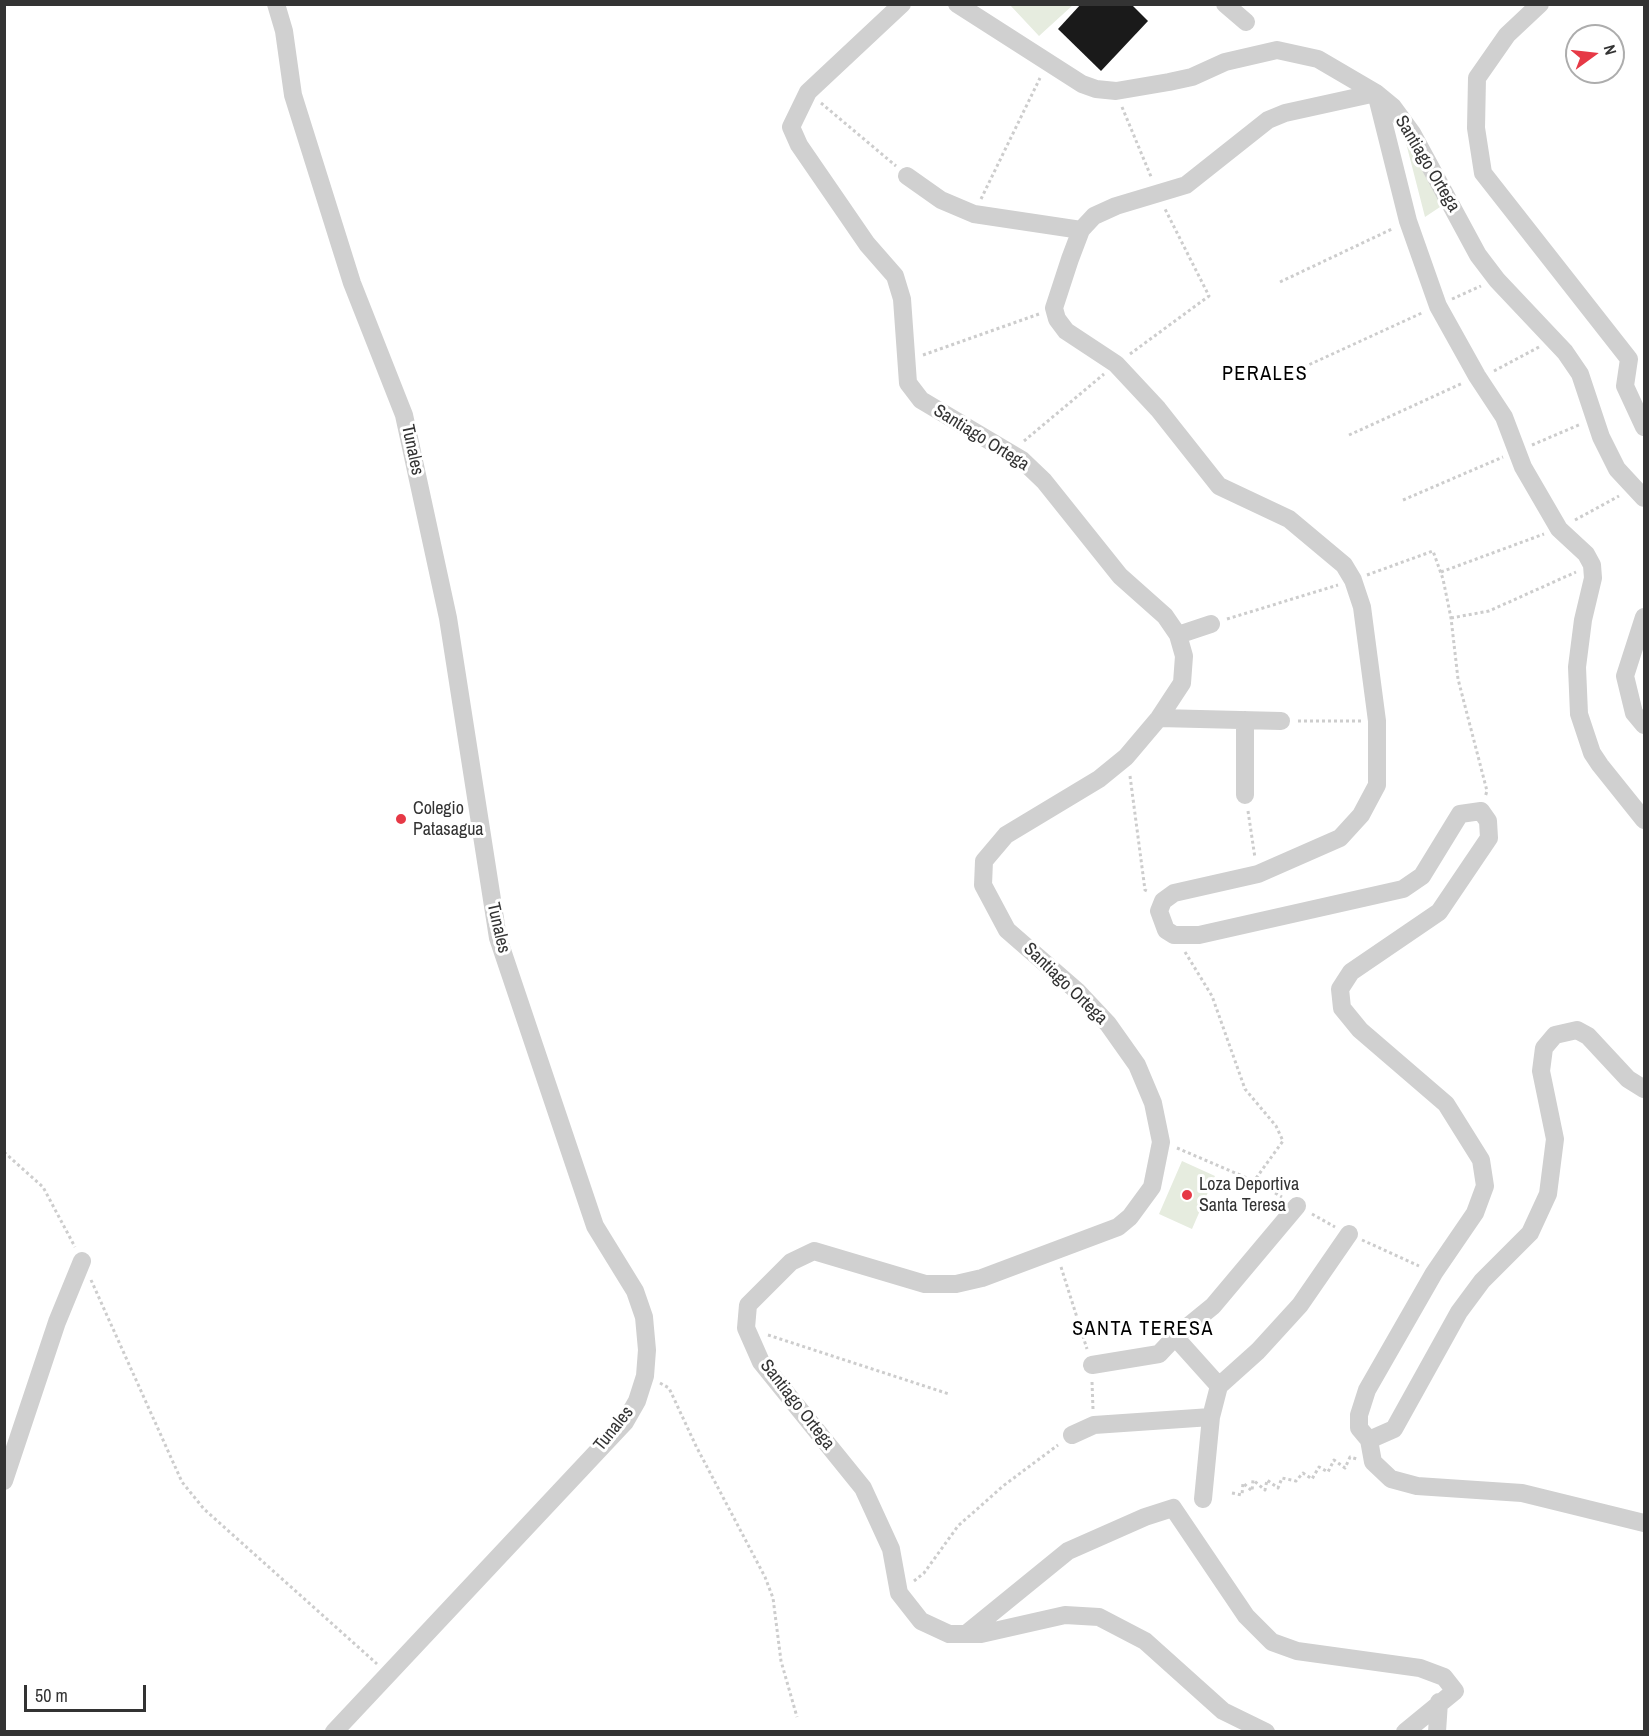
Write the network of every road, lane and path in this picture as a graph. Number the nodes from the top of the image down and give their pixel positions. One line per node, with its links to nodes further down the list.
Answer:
1 (276, 4): 61 (street, Tunales)
2 (902, 4): 8 (street, Santiago Ortega)
3 (957, 4): 7 (street, Santiago Ortega)
4 (1226, 4): 6 (street)
5 (1540, 4): 26 (street)
6 (1246, 22)
7 (1049, 60): 9 (street, Santiago Ortega); 13 (path)
8 (808, 92): 11 (path); 22 (street, Santiago Ortega)
9 (1116, 92): 10 (street, Santiago Ortega); 12 (path)
10 (1376, 93): 12 (street); 14 (street); 16 (street, Santiago Ortega)
11 (907, 176): 13 (street)
12 (1158, 195): 15 (street); 18 (path)
13 (974, 214): 15 (street)
14 (1408, 221): 17 (path); 19 (street)
15 (1081, 230): 20 (street)
16 (1497, 280): 19 (path); 21 (street, Santiago Ortega)
17 (1280, 282)
18 (1209, 296)
19 (1438, 306): 23 (path); 24 (street)
20 (1054, 308): 22 (path); 34 (street)
21 (1553, 339): 24 (path); 25 (street, Santiago Ortega)
22 (906, 361): 38 (street, Santiago Ortega)
23 (1304, 367)
24 (1477, 376): 27 (path); 28 (street)
25 (1595, 417): 28 (path); 29 (street, Santiago Ortega)
26 (1644, 427)
27 (1349, 435)
28 (1517, 451): 30 (path); 31 (street)
29 (1639, 493): 31 (path)
30 (1403, 501)
31 (1559, 529): 32 (street); 33 (path)
32 (1592, 565): 36 (path); 47 (street)
33 (1441, 572): 34 (path); 36 (path)
34 (1353, 580): 37 (path); 42 (street)
35 (1644, 617): 43 (street)
36 (1451, 618): 46 (path)
37 (1210, 624): 38 (street)
38 (1178, 635): 39 (street, Santiago Ortega)
39 (1159, 718): 40 (street); 44 (street, Santiago Ortega)
40 (1245, 720): 41 (street); 45 (street)
41 (1281, 721): 42 (path)
42 (1377, 721): 48 (street)
43 (1644, 725)
44 (1126, 757): 49 (path); 56 (street, Santiago Ortega)
45 (1245, 795): 48 (path)
46 (1480, 811): 50 (street); 67 (street)
47 (1644, 820)
48 (1258, 874): 49 (street)
49 (1163, 901): 50 (street)
50 (1174, 935): 53 (path)
51 (1644, 1089): 67 (street)
52 (4, 1152): 57 (path)
53 (1254, 1181)
54 (1297, 1206): 59 (street)
55 (1349, 1234): 62 (street)
56 (1055, 1250): 58 (street, Santiago Ortega); 60 (path)
57 (82, 1261): 69 (street); 75 (path)
58 (746, 1328): 63 (path); 73 (street, Santiago Ortega)
59 (1175, 1337): 60 (street); 62 (street)
60 (1092, 1365): 65 (path)
61 (645, 1376): 75 (street, Tunales); 77 (path)
62 (1219, 1386): 64 (street)
63 (949, 1394)
64 (1211, 1417): 65 (street); 71 (street)
65 (1094, 1425): 66 (street)
66 (1072, 1435): 73 (path)
67 (1369, 1440): 68 (street)
68 (1373, 1462): 70 (path); 72 (street)
69 (4, 1481)
70 (1232, 1492)
71 (1203, 1499)
72 (1644, 1523)
73 (899, 1593): 74 (street, Santiago Ortega)
74 (966, 1634): 76 (street); 79 (street, Santiago Ortega)
75 (388, 1673): 78 (street, Tunales)
76 (1439, 1702): 80 (street); 81 (street)
77 (797, 1717)
78 (334, 1731)
79 (1266, 1731)
80 (1405, 1731)
81 (1437, 1731)

